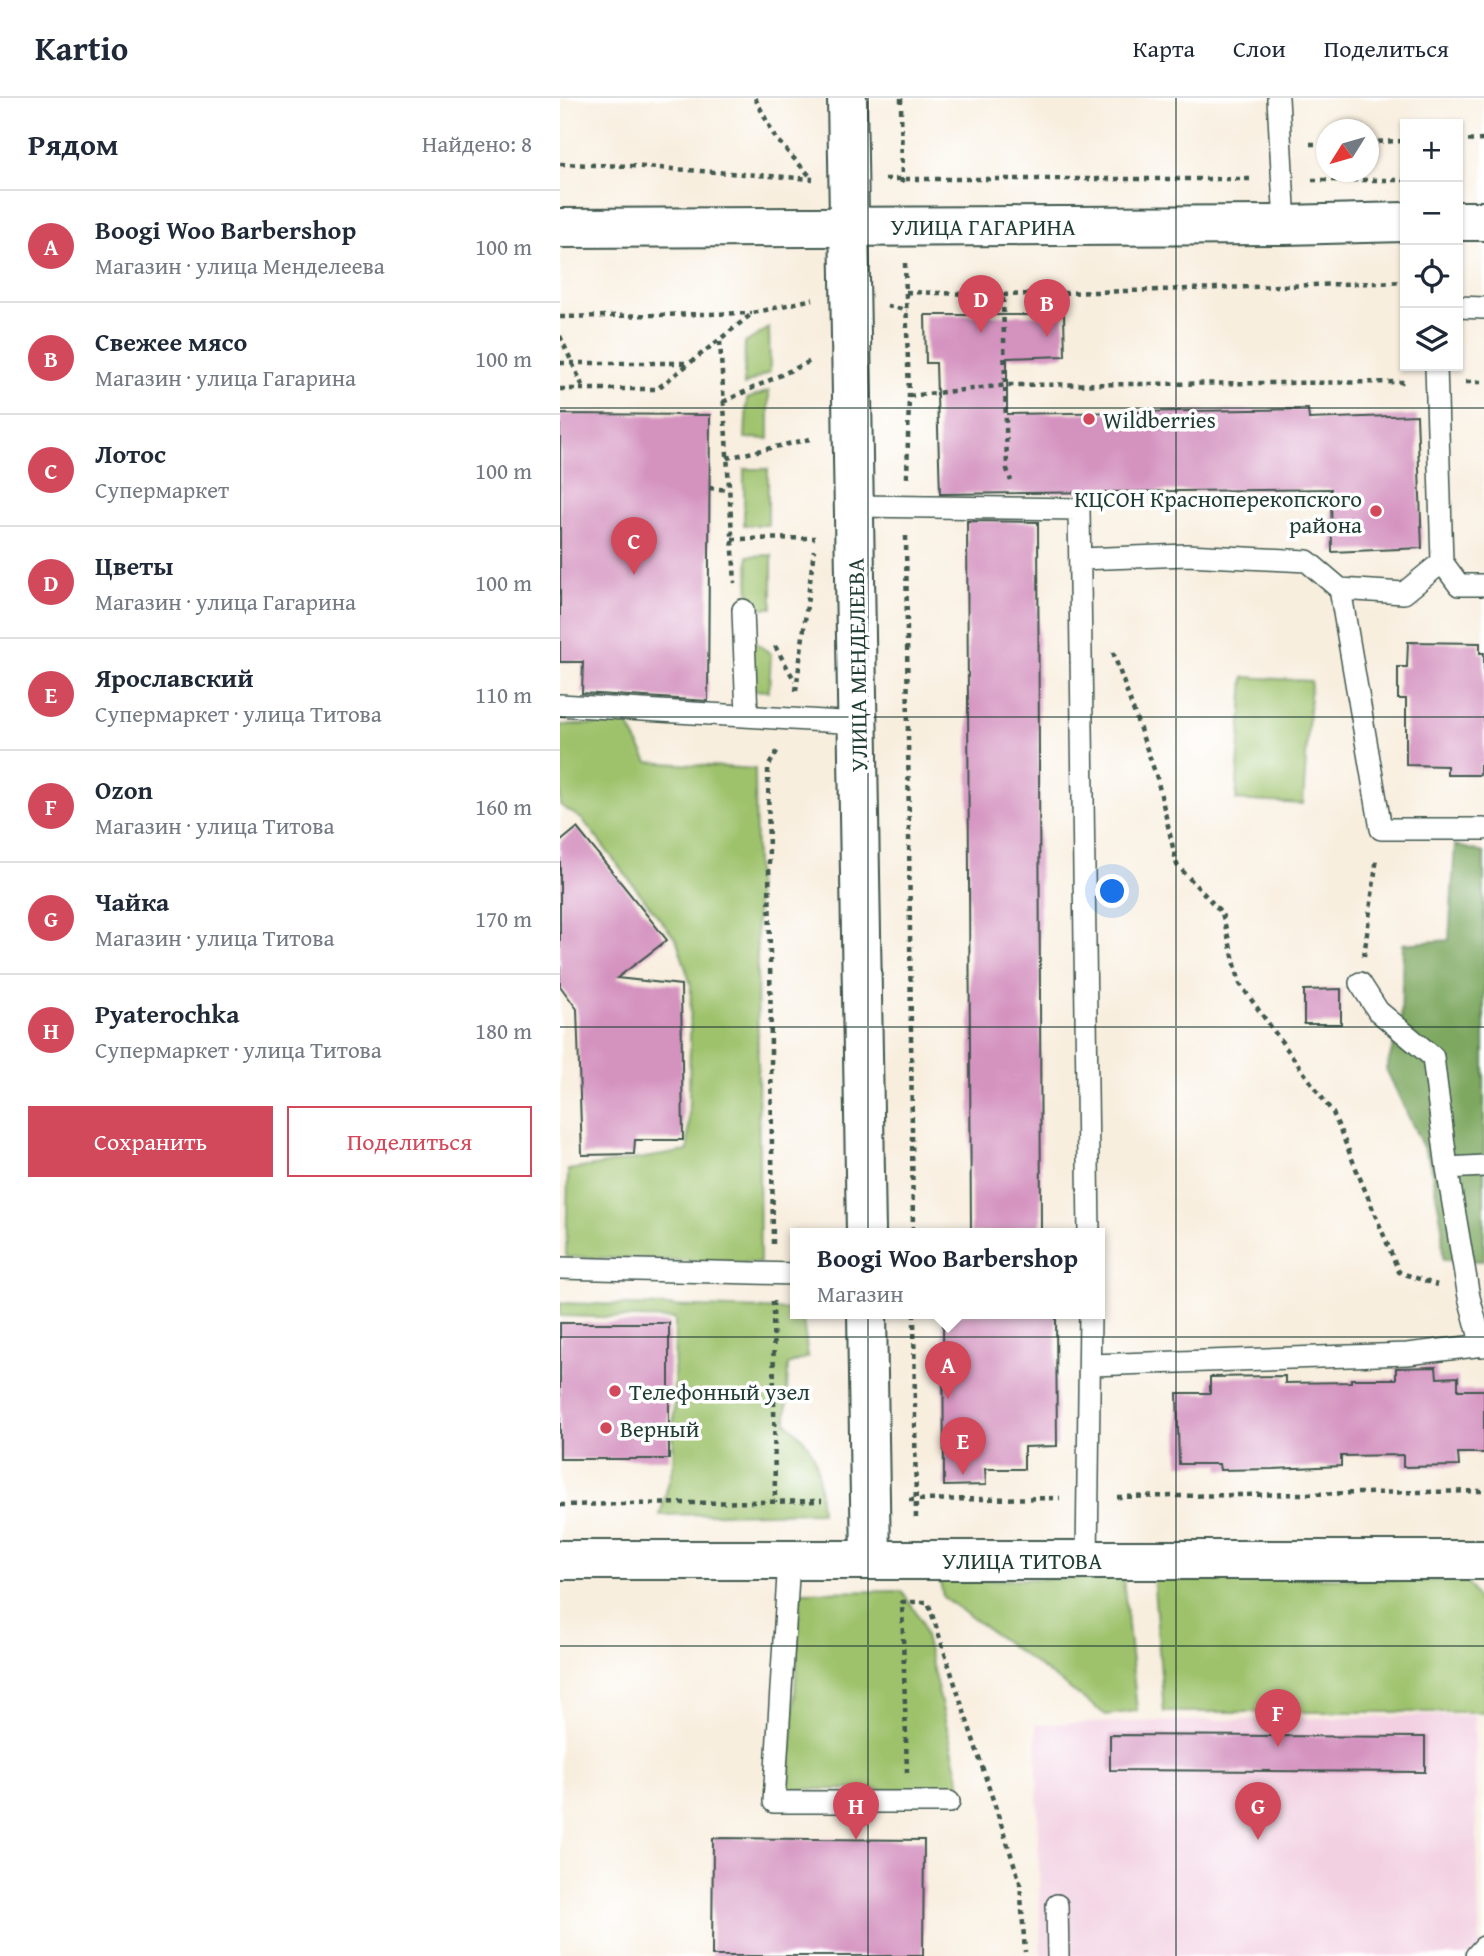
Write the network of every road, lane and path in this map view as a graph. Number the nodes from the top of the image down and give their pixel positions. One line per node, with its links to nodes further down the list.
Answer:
1 (755, 98): 10 (path)
2 (847, 98): 10 (street, УЛИЦА МЕНДЕЛЕЕВА)
3 (901, 98): 11 (path)
4 (1278, 98): 12 (lane)
5 (1484, 140): 7 (path)
6 (1400, 141): 8 (path)
7 (1463, 141)
8 (1379, 142)
9 (560, 164): 10 (path)
10 (831, 179): 11 (path); 18 (street, УЛИЦА МЕНДЕЛЕЕВА)
11 (902, 179): 12 (path); 19 (path)
12 (1282, 180): 13 (path); 17 (lane)
13 (1400, 180)
14 (1463, 221): 15 (street)
15 (1484, 221)
16 (1400, 222): 17 (street, УЛИЦА ГАГАРИНА)
17 (1285, 225): 19 (street, УЛИЦА ГАГАРИНА)
18 (850, 226): 19 (street, УЛИЦА ГАГАРИНА); 20 (street, УЛИЦА ГАГАРИНА); 26 (street, УЛИЦА МЕНДЕЛЕЕВА)
19 (903, 226): 23 (path)
20 (560, 228)
21 (1400, 282): 24 (path)
22 (814, 286): 25 (path)
23 (906, 292): 24 (path); 29 (path)
24 (1003, 295): 43 (path)
25 (814, 298): 26 (path); 30 (path); 31 (path)
26 (852, 300): 29 (path); 54 (street, УЛИЦА МЕНДЕЛЕЕВА)
27 (1463, 307): 28 (lane)
28 (1484, 308)
29 (907, 310): 46 (path)
30 (814, 311)
31 (753, 313): 32 (path); 34 (path)
32 (560, 317)
33 (560, 336): 38 (path)
34 (720, 340): 39 (path); 47 (path)
35 (814, 347): 36 (path)
36 (814, 359): 40 (path); 47 (path)
37 (560, 363): 38 (path)
38 (571, 363): 39 (path); 45 (path)
39 (690, 363): 45 (path)
40 (814, 373)
41 (1437, 374): 42 (path); 43 (path); 61 (lane)
42 (1484, 382)
43 (1007, 385): 46 (path); 56 (path)
44 (560, 389): 45 (path)
45 (584, 389)
46 (909, 396): 55 (path)
47 (723, 402): 51 (path)
48 (814, 425): 49 (path)
49 (814, 438): 50 (path); 51 (path)
50 (814, 451)
51 (727, 458): 53 (path)
52 (709, 488): 53 (path)
53 (729, 490): 59 (path)
54 (855, 506): 55 (lane); 70 (street, УЛИЦА МЕНДЕЛЕЕВА)
55 (906, 507): 56 (lane); 77 (path)
56 (1020, 508): 60 (lane)
57 (815, 525): 58 (path)
58 (815, 538): 59 (path); 66 (path)
59 (732, 539): 64 (path)
60 (1080, 559): 63 (lane); 78 (lane)
61 (1442, 562): 62 (lane); 63 (lane)
62 (1484, 585)
63 (1340, 589): 71 (lane)
64 (743, 610): 66 (path); 68 (lane)
65 (1111, 649): 82 (path)
66 (796, 683): 69 (path)
67 (560, 705): 68 (lane)
68 (747, 716): 69 (lane)
69 (795, 719): 70 (lane); 80 (path)
70 (858, 723): 76 (street, УЛИЦА МЕНДЕЛЕЕВА)
71 (1381, 829): 72 (lane); 73 (path)
72 (1484, 829)
73 (1360, 984): 75 (lane)
74 (1484, 1166): 75 (lane)
75 (1447, 1168): 82 (lane)
76 (866, 1228)
77 (914, 1228)
78 (1089, 1228)
79 (560, 1268): 80 (lane)
80 (773, 1274): 81 (lane); 93 (path)
81 (790, 1274)
82 (1469, 1297): 86 (lane)
83 (867, 1319): 99 (street)
84 (914, 1319): 91 (path)
85 (1090, 1319): 87 (lane)
86 (1483, 1345): 87 (lane)
87 (1091, 1365): 89 (lane)
88 (1484, 1491): 89 (path)
89 (1088, 1497): 91 (path); 100 (lane)
90 (909, 1500): 91 (path)
91 (916, 1500): 95 (path)
92 (822, 1501): 93 (path)
93 (775, 1502): 94 (path)
94 (560, 1505)
95 (916, 1530)
96 (1484, 1559): 100 (street, УЛИЦА ТИТОВА)
97 (560, 1560): 98 (street, УЛИЦА ТИТОВА)
98 (789, 1560): 99 (street, УЛИЦА ТИТОВА); 101 (lane)
99 (871, 1560): 100 (street, УЛИЦА ТИТОВА)
100 (1087, 1560)
101 (908, 1802): 102 (lane); 105 (path)
102 (948, 1802)
103 (1057, 1905): 106 (lane)
104 (1484, 1947): 107 (lane)
105 (1026, 1956)
106 (1058, 1956)
107 (1476, 1956)

